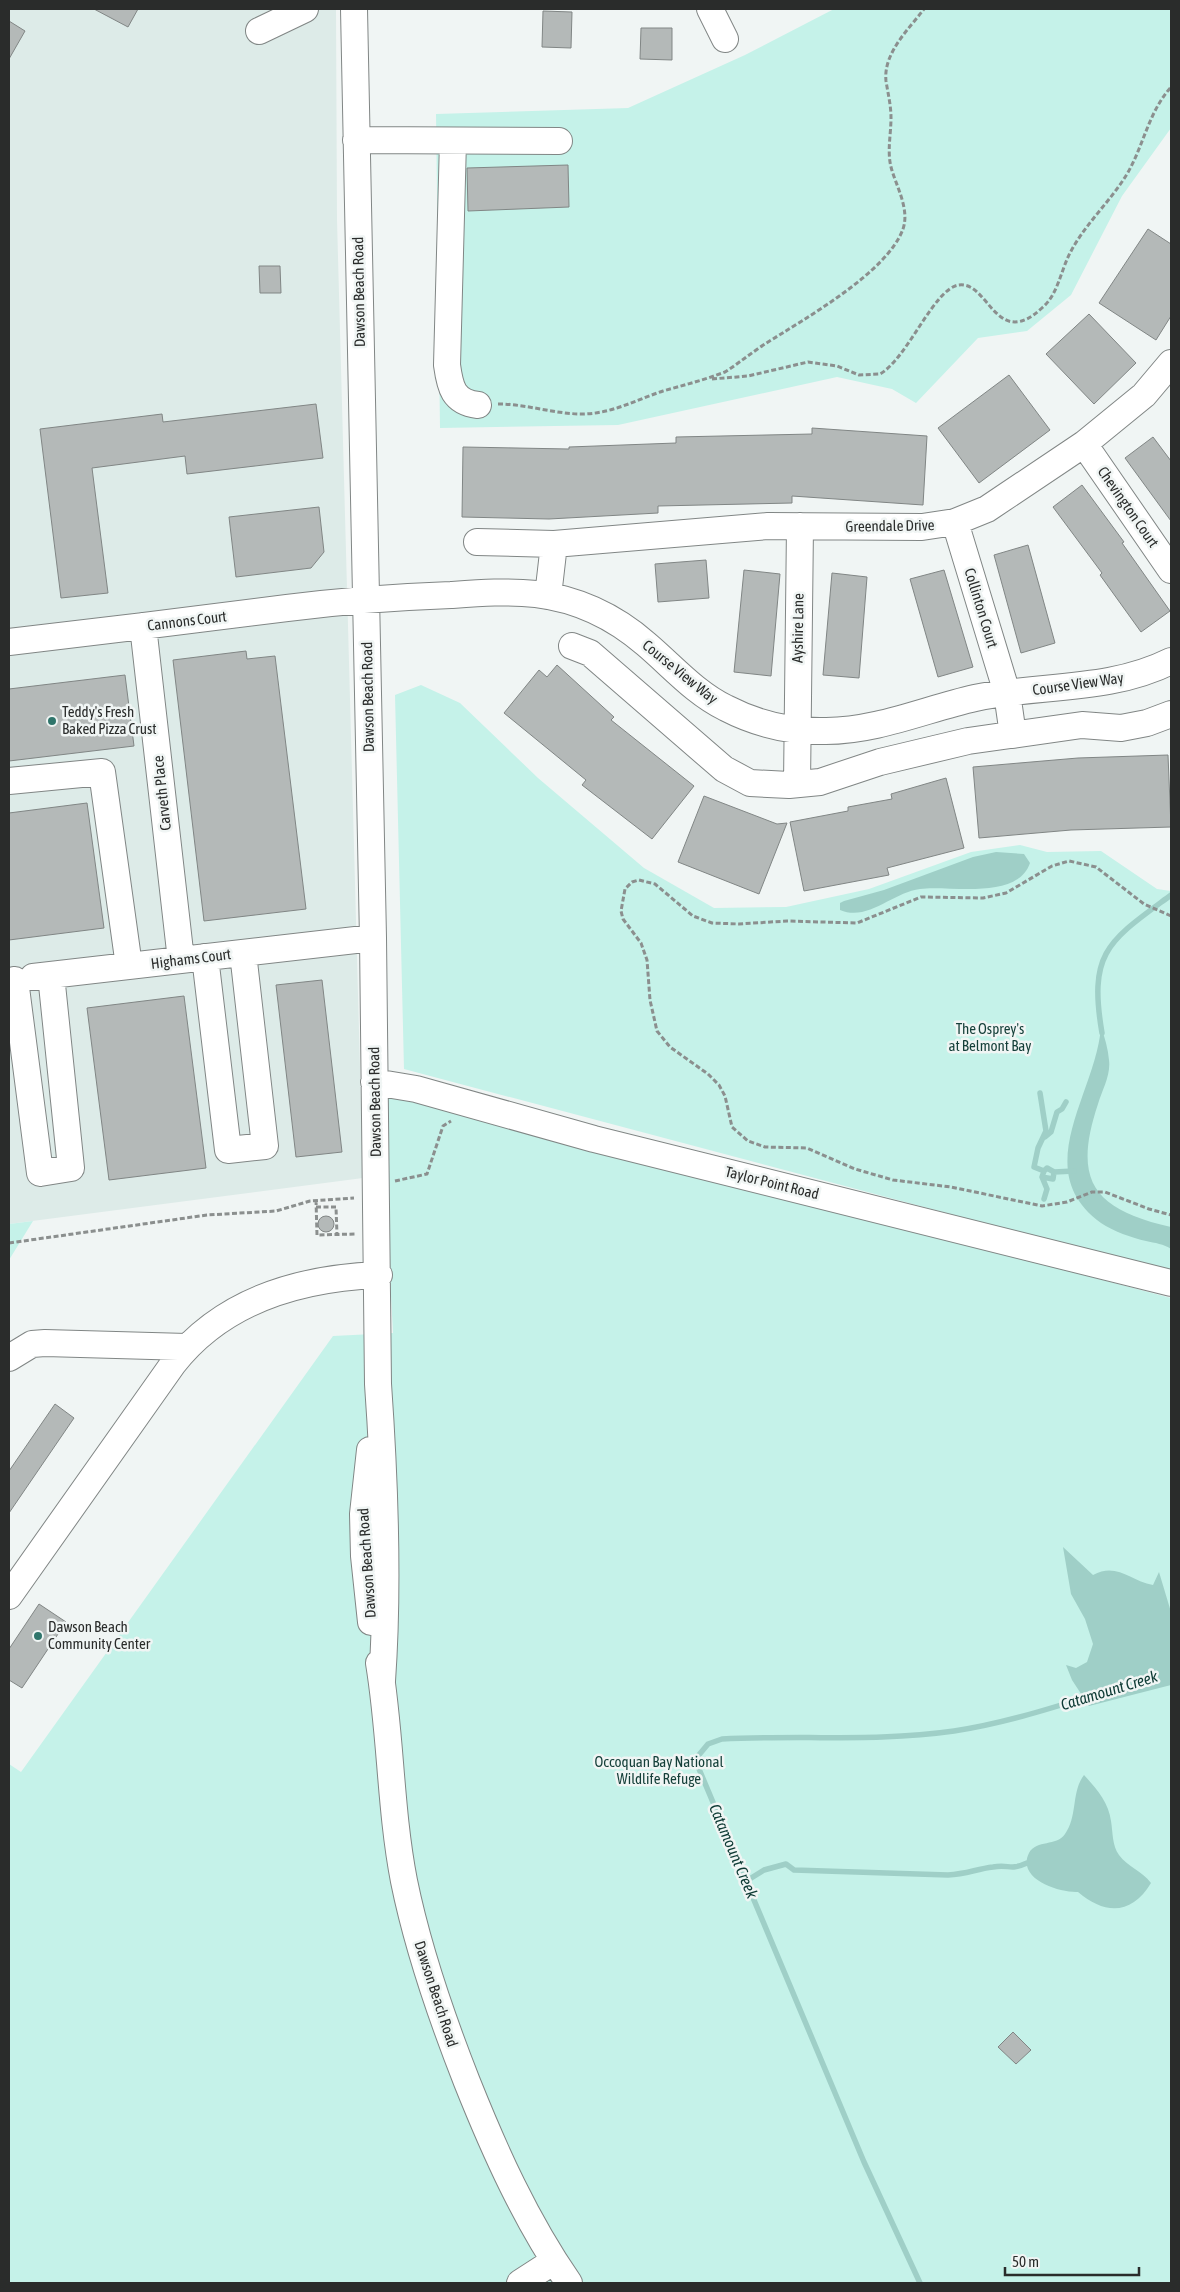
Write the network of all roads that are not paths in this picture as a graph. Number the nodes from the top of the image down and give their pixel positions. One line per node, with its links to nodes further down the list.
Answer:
1 (305, 9): 4 (street)
2 (354, 9): 6 (street, Dawson Beach Road)
3 (710, 9): 5 (street)
4 (259, 31)
5 (725, 39)
6 (356, 140): 7 (street); 18 (street, Dawson Beach Road)
7 (453, 141): 8 (street); 10 (street)
8 (559, 141)
9 (1171, 363): 11 (street, Greendale Drive)
10 (478, 405)
11 (1084, 444): 12 (street, Greendale Drive); 16 (street, Chevington Court)
12 (955, 522): 13 (street, Greendale Drive); 25 (street, Collinton Court)
13 (800, 526): 15 (street, Greendale Drive); 27 (street, Ayshire Lane)
14 (477, 542): 15 (street, Greendale Drive)
15 (554, 544): 17 (street)
16 (1171, 570)
17 (548, 596): 18 (street, Course View Way); 20 (street, Course View Way)
18 (366, 598): 19 (street, Cannons Court); 31 (street, Dawson Beach Road)
19 (143, 626): 21 (street, Cannons Court); 33 (street, Carveth Place)
20 (630, 632): 23 (street); 27 (street, Course View Way)
21 (9, 642)
22 (572, 646): 23 (street)
23 (599, 660): 30 (street)
24 (1171, 661): 25 (street, Course View Way)
25 (1007, 693): 27 (street, Course View Way); 28 (street, Collinton Court)
26 (1171, 714): 28 (street)
27 (797, 730): 30 (street, Ayshire Lane)
28 (1013, 735): 30 (street)
29 (9, 781): 34 (street)
30 (797, 784)
31 (373, 938): 32 (street, Highams Court); 37 (street, Dawson Beach Road)
32 (243, 953): 33 (street, Highams Court); 33 (street, Carveth Place)
33 (193, 959): 34 (street, Highams Court)
34 (129, 966): 35 (street, Highams Court)
35 (51, 975): 36 (street, Highams Court); 36 (street)
36 (12, 980)
37 (374, 1082): 38 (street, Dawson Beach Road); 39 (street, Taylor Point Road)
38 (379, 1275): 40 (street); 43 (street, Dawson Beach Road)
39 (1171, 1283)
40 (187, 1347): 41 (street); 42 (street)
41 (9, 1358)
42 (10, 1590)
43 (554, 2261): 44 (street); 45 (street, Dawson Beach Road)
44 (520, 2283)
45 (569, 2283)

